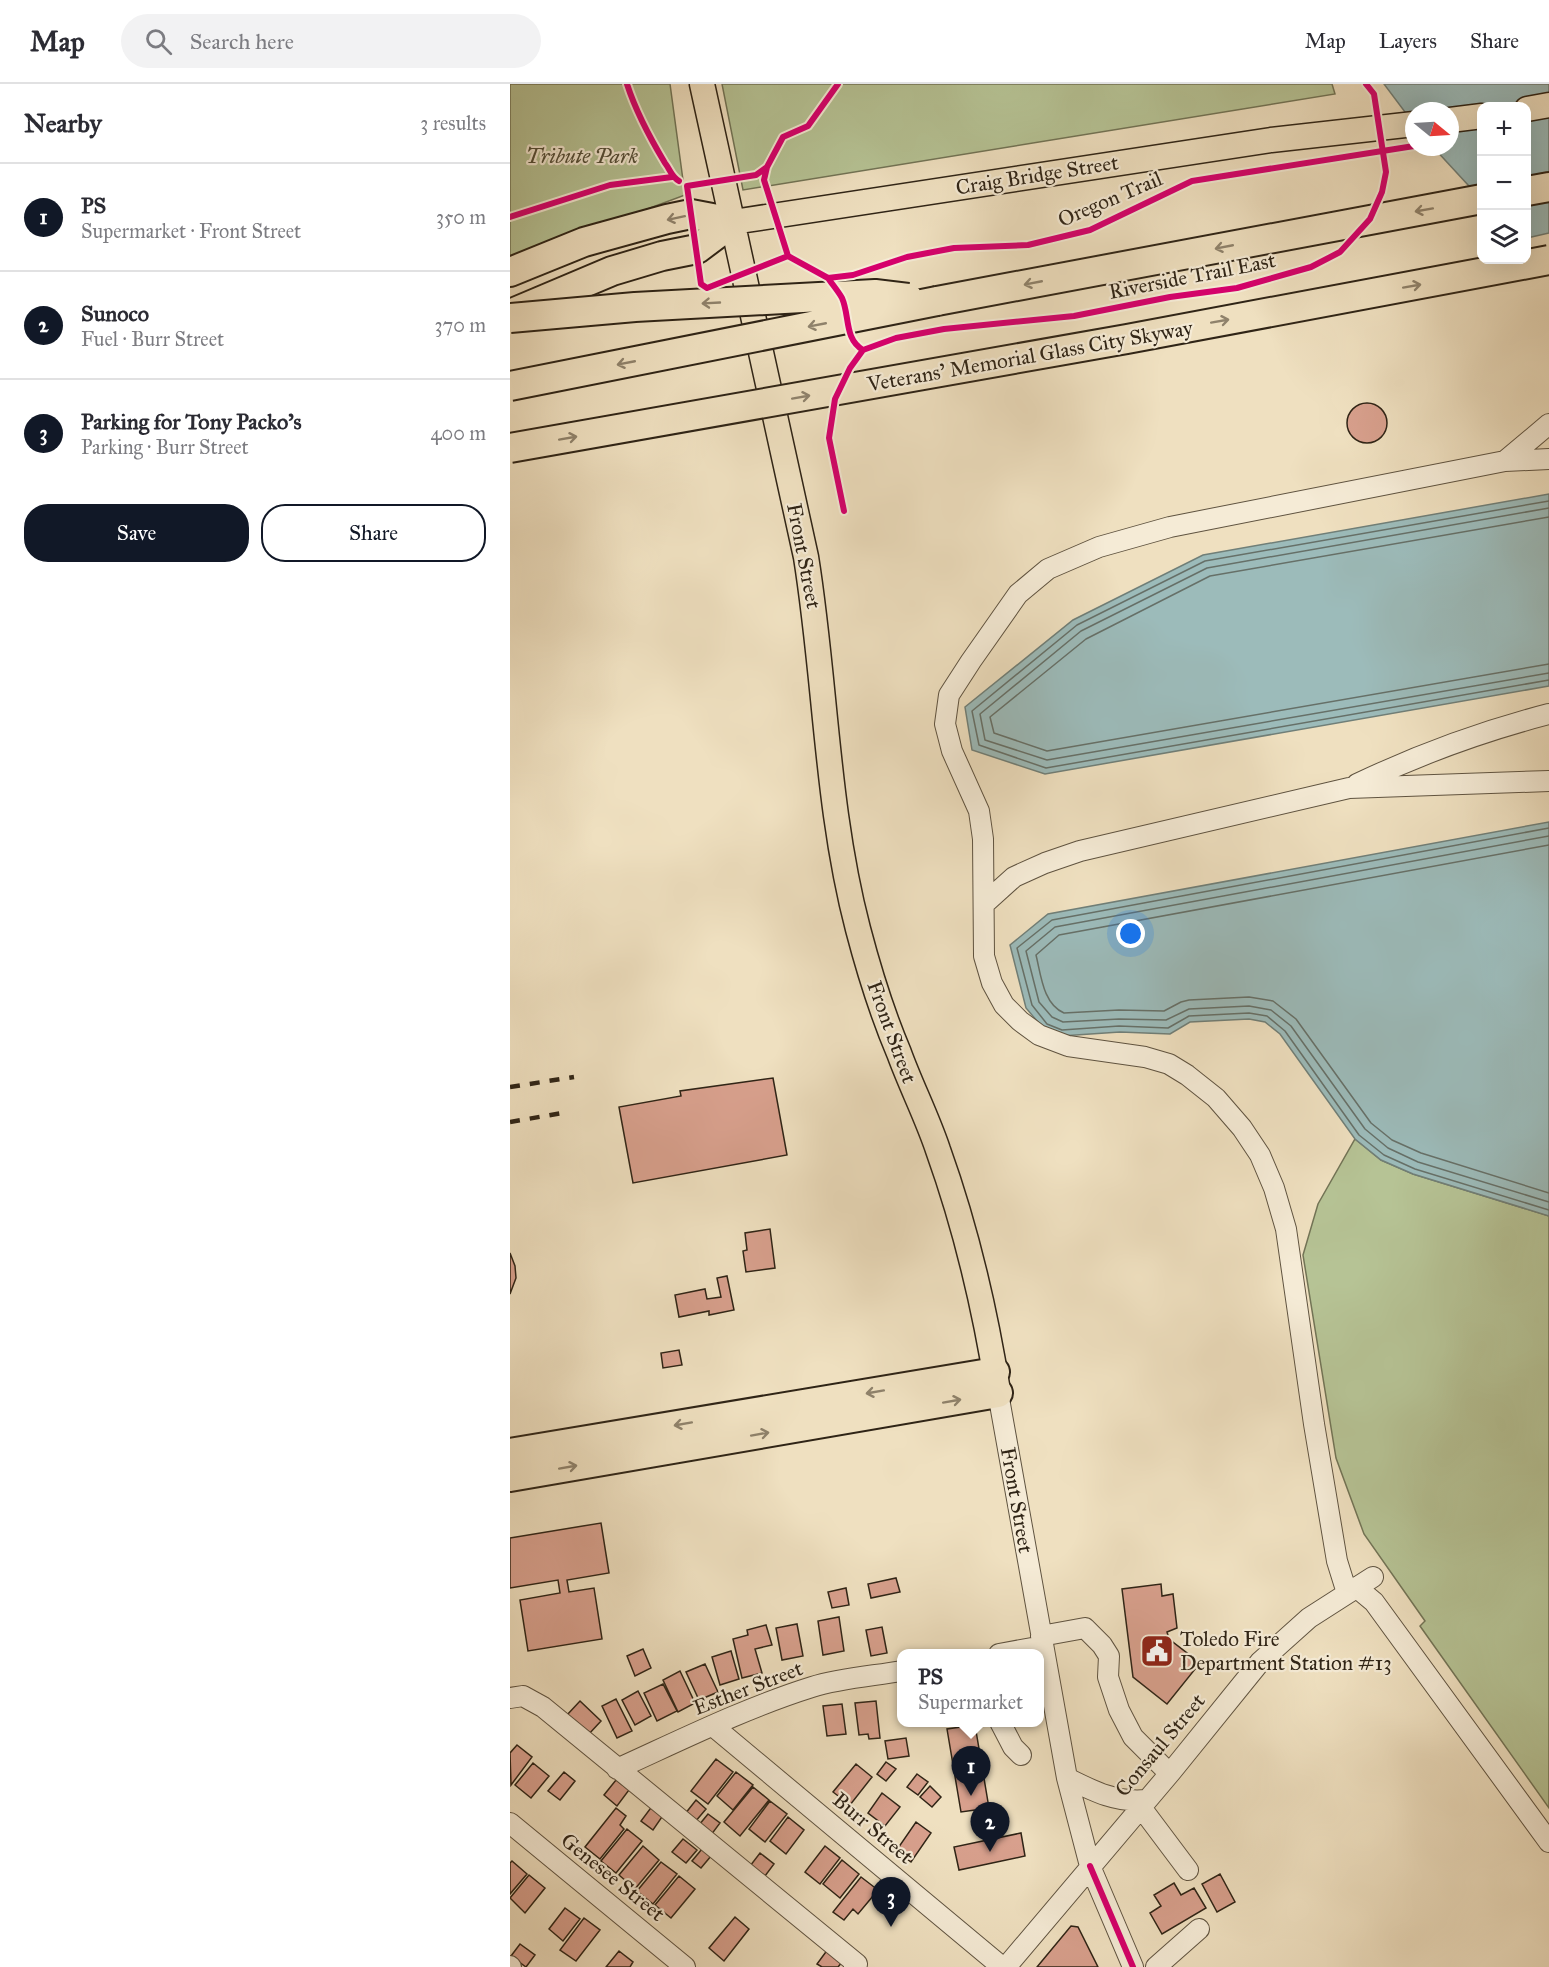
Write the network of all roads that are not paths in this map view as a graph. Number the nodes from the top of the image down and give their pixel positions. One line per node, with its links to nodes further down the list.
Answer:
1 (702, 84): 10 (main road, Front Street)
2 (1549, 105): 3 (main road)
3 (1531, 108)
4 (1477, 117): 5 (main road)
5 (1459, 119)
6 (1405, 125): 10 (main road, Craig Bridge Street)
7 (1549, 187): 8 (highway)
8 (1531, 190)
9 (1477, 200): 13 (highway, one-way to 13)
10 (733, 222): 12 (highway, one-way to 12); 14 (highway); 24 (main road, Front Street)
11 (1549, 260): 17 (highway, Veterans' Memorial Glass City Skyway, one-way to 11, bridge)
12 (510, 272)
13 (936, 301): 14 (highway, one-way to 14, bridge); 15 (highway, one-way to 15, bridge)
14 (510, 316)
15 (510, 386)
16 (1549, 424): 19 (street)
17 (510, 448)
18 (1549, 459): 19 (street)
19 (1505, 461): 23 (street)
20 (1549, 714): 22 (street)
21 (1549, 781): 22 (street)
22 (1349, 788): 23 (street)
23 (984, 904): 27 (street)
24 (997, 1382): 25 (highway, one-way to 25); 26 (highway, one-way to 24); 28 (street, Front Street)
25 (510, 1453)
26 (510, 1477)
27 (1359, 1586): 38 (street, Consaul Street); 42 (street)
28 (1042, 1641): 29 (street); 30 (street, Front Street); 38 (street)
29 (1013, 1649)
30 (1043, 1649)
31 (1044, 1652): 39 (street, Front Street)
32 (897, 1672): 34 (street, Esther Street)
33 (510, 1698): 37 (street)
34 (713, 1726): 37 (street, Esther Street); 48 (street, Burr Street)
35 (1002, 1727): 36 (street)
36 (1021, 1755)
37 (617, 1769): 47 (street)
38 (1169, 1773): 40 (street, Consaul Street)
39 (1067, 1778): 40 (street); 43 (street, Front Street)
40 (1143, 1803): 43 (street, Consaul Street); 44 (street)
41 (510, 1823): 46 (street, Genesee Street)
42 (1549, 1842)
43 (1090, 1866): 48 (street, Consaul Street); 49 (street, Front Street)
44 (1188, 1870)
45 (1199, 1929): 50 (street)
46 (676, 1964)
47 (854, 1967)
48 (1004, 1967)
49 (1133, 1967)
50 (1156, 1967)

